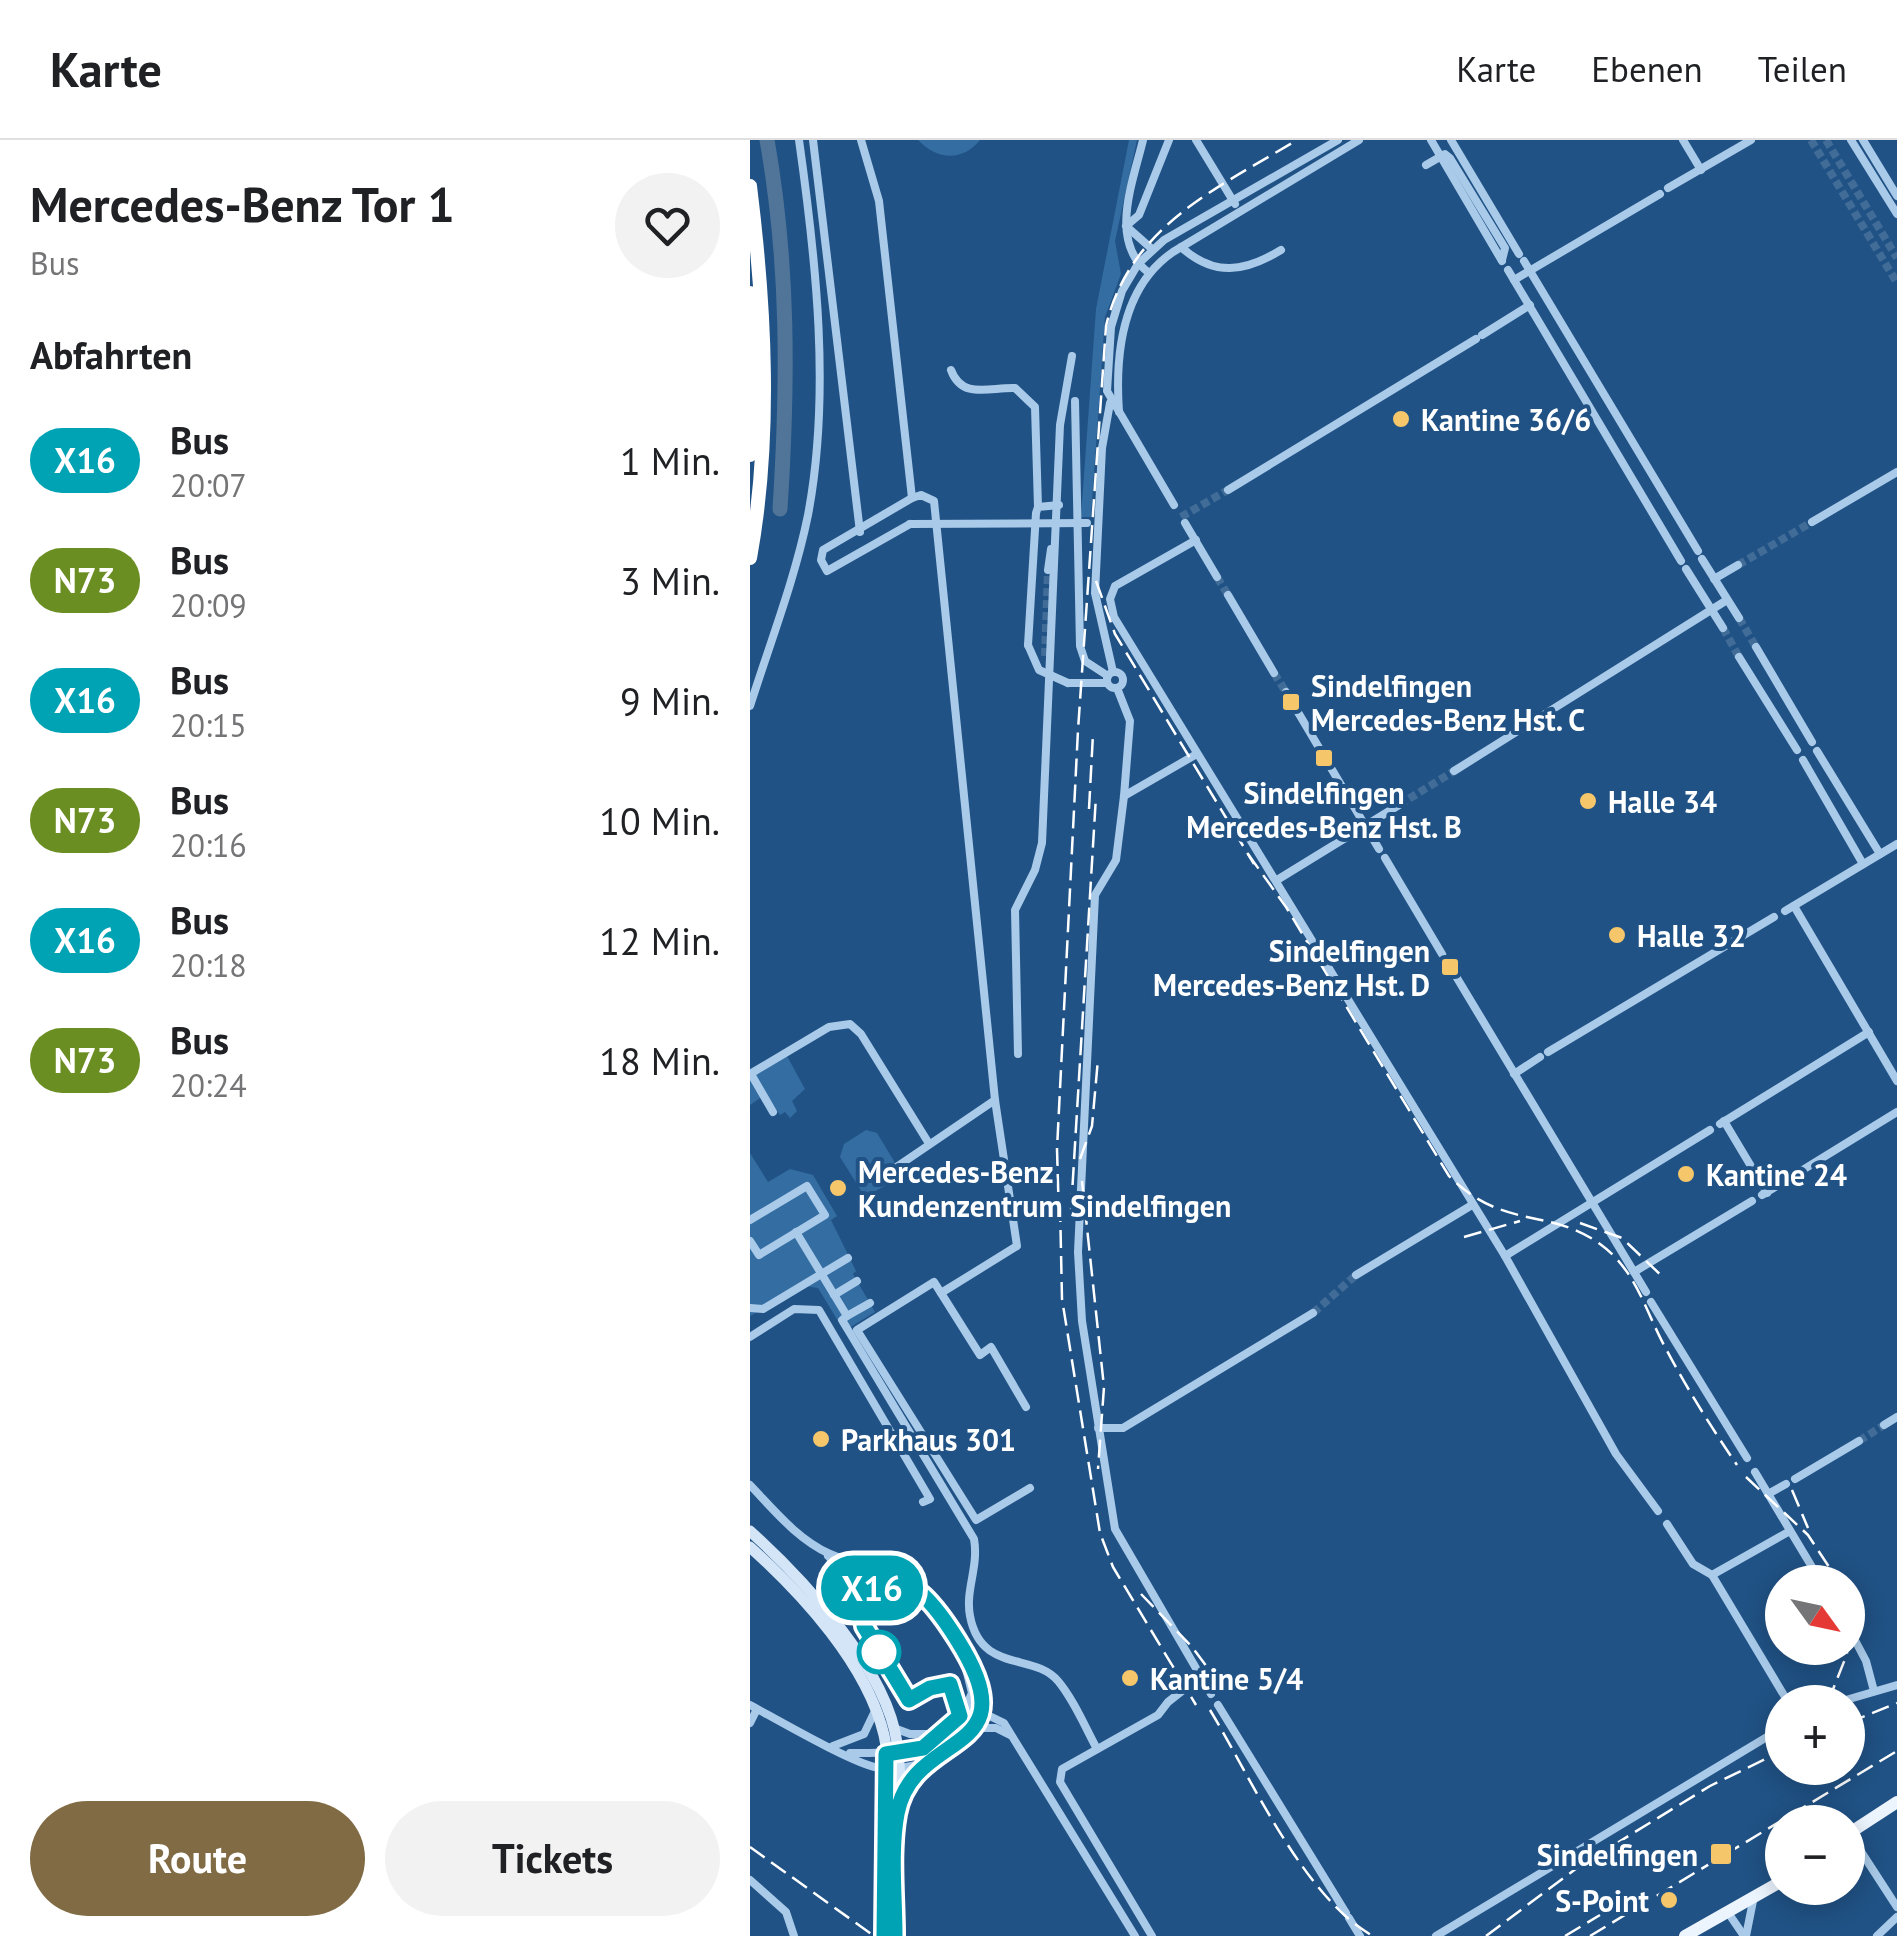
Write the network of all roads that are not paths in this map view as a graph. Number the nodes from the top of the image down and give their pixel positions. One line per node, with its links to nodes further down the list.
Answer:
1 (799, 140): 66 (street)
2 (812, 140): 47 (street)
3 (860, 140): 40 (street)
4 (1143, 140): 21 (street)
5 (1170, 140): 21 (street)
6 (1196, 140): 18 (street)
7 (1338, 140): 18 (street)
8 (1359, 140): 19 (street)
9 (1431, 140): 26 (street)
10 (1451, 140): 27 (street)
11 (1683, 140): 15 (street)
12 (1750, 140): 15 (street)
13 (1858, 142): 17 (street); 20 (street)
14 (1426, 166): 26 (street, bridge)
15 (1701, 170): 27 (street)
16 (750, 186): 50 (highway)
17 (1897, 196)
18 (1234, 202): 19 (street); 23 (street)
19 (1240, 212): 22 (street)
20 (1897, 214)
21 (1126, 226): 23 (street); 25 (street)
22 (1181, 248): 24 (street); 28 (street)
23 (1152, 249): 25 (street)
24 (1280, 250)
25 (1138, 264): 28 (street); 35 (street)
26 (1505, 264): 29 (street)
27 (1530, 271): 29 (street); 54 (street)
28 (1149, 272): 36 (street)
29 (1514, 280): 31 (street)
30 (750, 288): 37 (highway)
31 (1530, 305): 39 (street); 57 (street)
32 (1072, 356): 41 (street)
33 (951, 370): 43 (street)
34 (1075, 402): 64 (street)
35 (1110, 403): 36 (street); 45 (street)
36 (1120, 416): 42 (street)
37 (750, 455)
38 (1897, 472): 44 (street)
39 (1228, 490)
40 (912, 498): 47 (street); 92 (street)
41 (1059, 505): 43 (street); 48 (street)
42 (1174, 505)
43 (1038, 507): 64 (street, bridge)
44 (1812, 522)
45 (1098, 523): 47 (street, bridge); 64 (street)
46 (1185, 523): 49 (street)
47 (860, 532)
48 (1056, 535): 52 (street); 88 (street)
49 (1196, 540): 53 (street); 62 (street)
50 (750, 558)
51 (1738, 565): 54 (street)
52 (1048, 570)
53 (1217, 576)
54 (1714, 579): 56 (street)
55 (1228, 595): 63 (street)
56 (1727, 600): 57 (street); 58 (street)
57 (1711, 610): 59 (street); 72 (street)
58 (1739, 618)
59 (1722, 628)
60 (1756, 647): 67 (street)
61 (1740, 657): 68 (street)
62 (1139, 663): 64 (street); 70 (street)
63 (1274, 673)
64 (1112, 677): 73 (street)
65 (1286, 692): 75 (street)
66 (750, 706)
67 (1812, 742)
68 (1797, 750)
69 (1818, 752): 78 (street)
70 (1195, 755): 73 (street); 81 (street)
71 (1803, 760): 80 (street)
72 (1454, 771)
73 (1124, 796): 122 (street)
74 (1399, 806): 75 (street)
75 (1367, 826): 77 (street); 81 (street)
76 (1897, 844): 78 (street)
77 (1379, 849)
78 (1880, 854): 80 (street)
79 (1385, 858): 85 (street)
80 (1864, 864): 82 (street)
81 (1277, 880): 100 (street)
82 (1794, 906): 83 (street); 87 (street)
83 (1784, 911)
84 (1774, 918): 90 (street)
85 (1442, 954)
86 (1457, 978): 90 (street)
87 (1869, 1032): 91 (street); 94 (street)
88 (1018, 1054)
89 (750, 1074): 93 (street); 96 (street)
90 (1514, 1074): 99 (street)
91 (1897, 1081)
92 (996, 1100): 96 (street); 110 (street)
93 (774, 1112)
94 (1897, 1112)
95 (1710, 1130): 99 (street)
96 (928, 1142): 97 (street)
97 (895, 1168)
98 (1752, 1201): 106 (street)
99 (1593, 1203): 104 (street); 106 (street)
100 (1472, 1205): 104 (street); 108 (street)
101 (750, 1220): 102 (street)
102 (796, 1232): 103 (street); 107 (street)
103 (751, 1243)
104 (1505, 1256): 130 (street)
105 (848, 1258): 107 (street)
106 (1634, 1272): 111 (street)
107 (820, 1276): 112 (street); 115 (street)
108 (1356, 1276)
109 (857, 1281): 112 (street)
110 (941, 1292): 119 (street); 127 (street)
111 (1646, 1292)
112 (834, 1295): 117 (street)
113 (1651, 1302): 124 (street)
114 (870, 1303): 117 (street)
115 (750, 1308)
116 (1313, 1314): 122 (street)
117 (847, 1316): 160 (street)
118 (750, 1337): 129 (street)
119 (1026, 1407)
120 (1897, 1417): 121 (street)
121 (1884, 1424)
122 (1098, 1428): 141 (street)
123 (1859, 1441): 128 (street)
124 (1747, 1458)
125 (1756, 1472): 128 (street)
126 (750, 1485): 135 (street)
127 (1030, 1488)
128 (1768, 1494): 132 (street)
129 (922, 1502)
130 (1658, 1512)
131 (1668, 1524): 137 (street)
132 (1790, 1531): 136 (street); 137 (street)
133 (750, 1532): 138 (main road)
134 (750, 1547): 151 (main road)
135 (826, 1552): 138 (street); 139 (street)
136 (1811, 1565)
137 (1712, 1574): 142 (street)
138 (808, 1590): 154 (main road)
139 (959, 1643): 147 (street); 150 (street)
140 (1865, 1659): 144 (street)
141 (1201, 1676): 145 (street); 160 (street)
142 (1778, 1685)
143 (1897, 1685): 144 (street)
144 (1874, 1691): 146 (street)
145 (1212, 1694)
146 (1865, 1694)
147 (967, 1705): 150 (street); 152 (street)
148 (1218, 1705): 180 (street)
149 (754, 1707): 153 (street); 159 (street)
150 (982, 1710): 155 (street); 157 (street)
151 (875, 1711): 159 (street); 162 (main road)
152 (960, 1716): 155 (street); 156 (street)
153 (750, 1723)
154 (894, 1728): 156 (street); 162 (main road)
155 (973, 1728): 157 (street); 163 (street)
156 (944, 1734): 162 (street)
157 (1014, 1737): 178 (street)
158 (1765, 1738): 181 (street)
159 (833, 1746): 161 (street)
160 (1097, 1748): 179 (street)
161 (845, 1754): 162 (street); 164 (street)
162 (892, 1754): 164 (main road)
163 (925, 1763): 164 (street); 166 (street)
164 (892, 1768): 166 (main road); 176 (main road)
165 (1897, 1802): 167 (main road)
166 (897, 1813): 177 (main road)
167 (1865, 1822)
168 (1865, 1858): 172 (street)
169 (750, 1880): 175 (street)
170 (1765, 1893): 171 (main road)
171 (1753, 1901): 173 (main road); 183 (street)
172 (1897, 1906)
173 (1729, 1914): 182 (main road); 183 (street)
174 (1897, 1917): 184 (street)
175 (794, 1936)
176 (884, 1936)
177 (895, 1936)
178 (1135, 1936)
179 (1152, 1936)
180 (1360, 1936)
181 (1436, 1936)
182 (1685, 1936)
183 (1745, 1936)
184 (1877, 1936)

